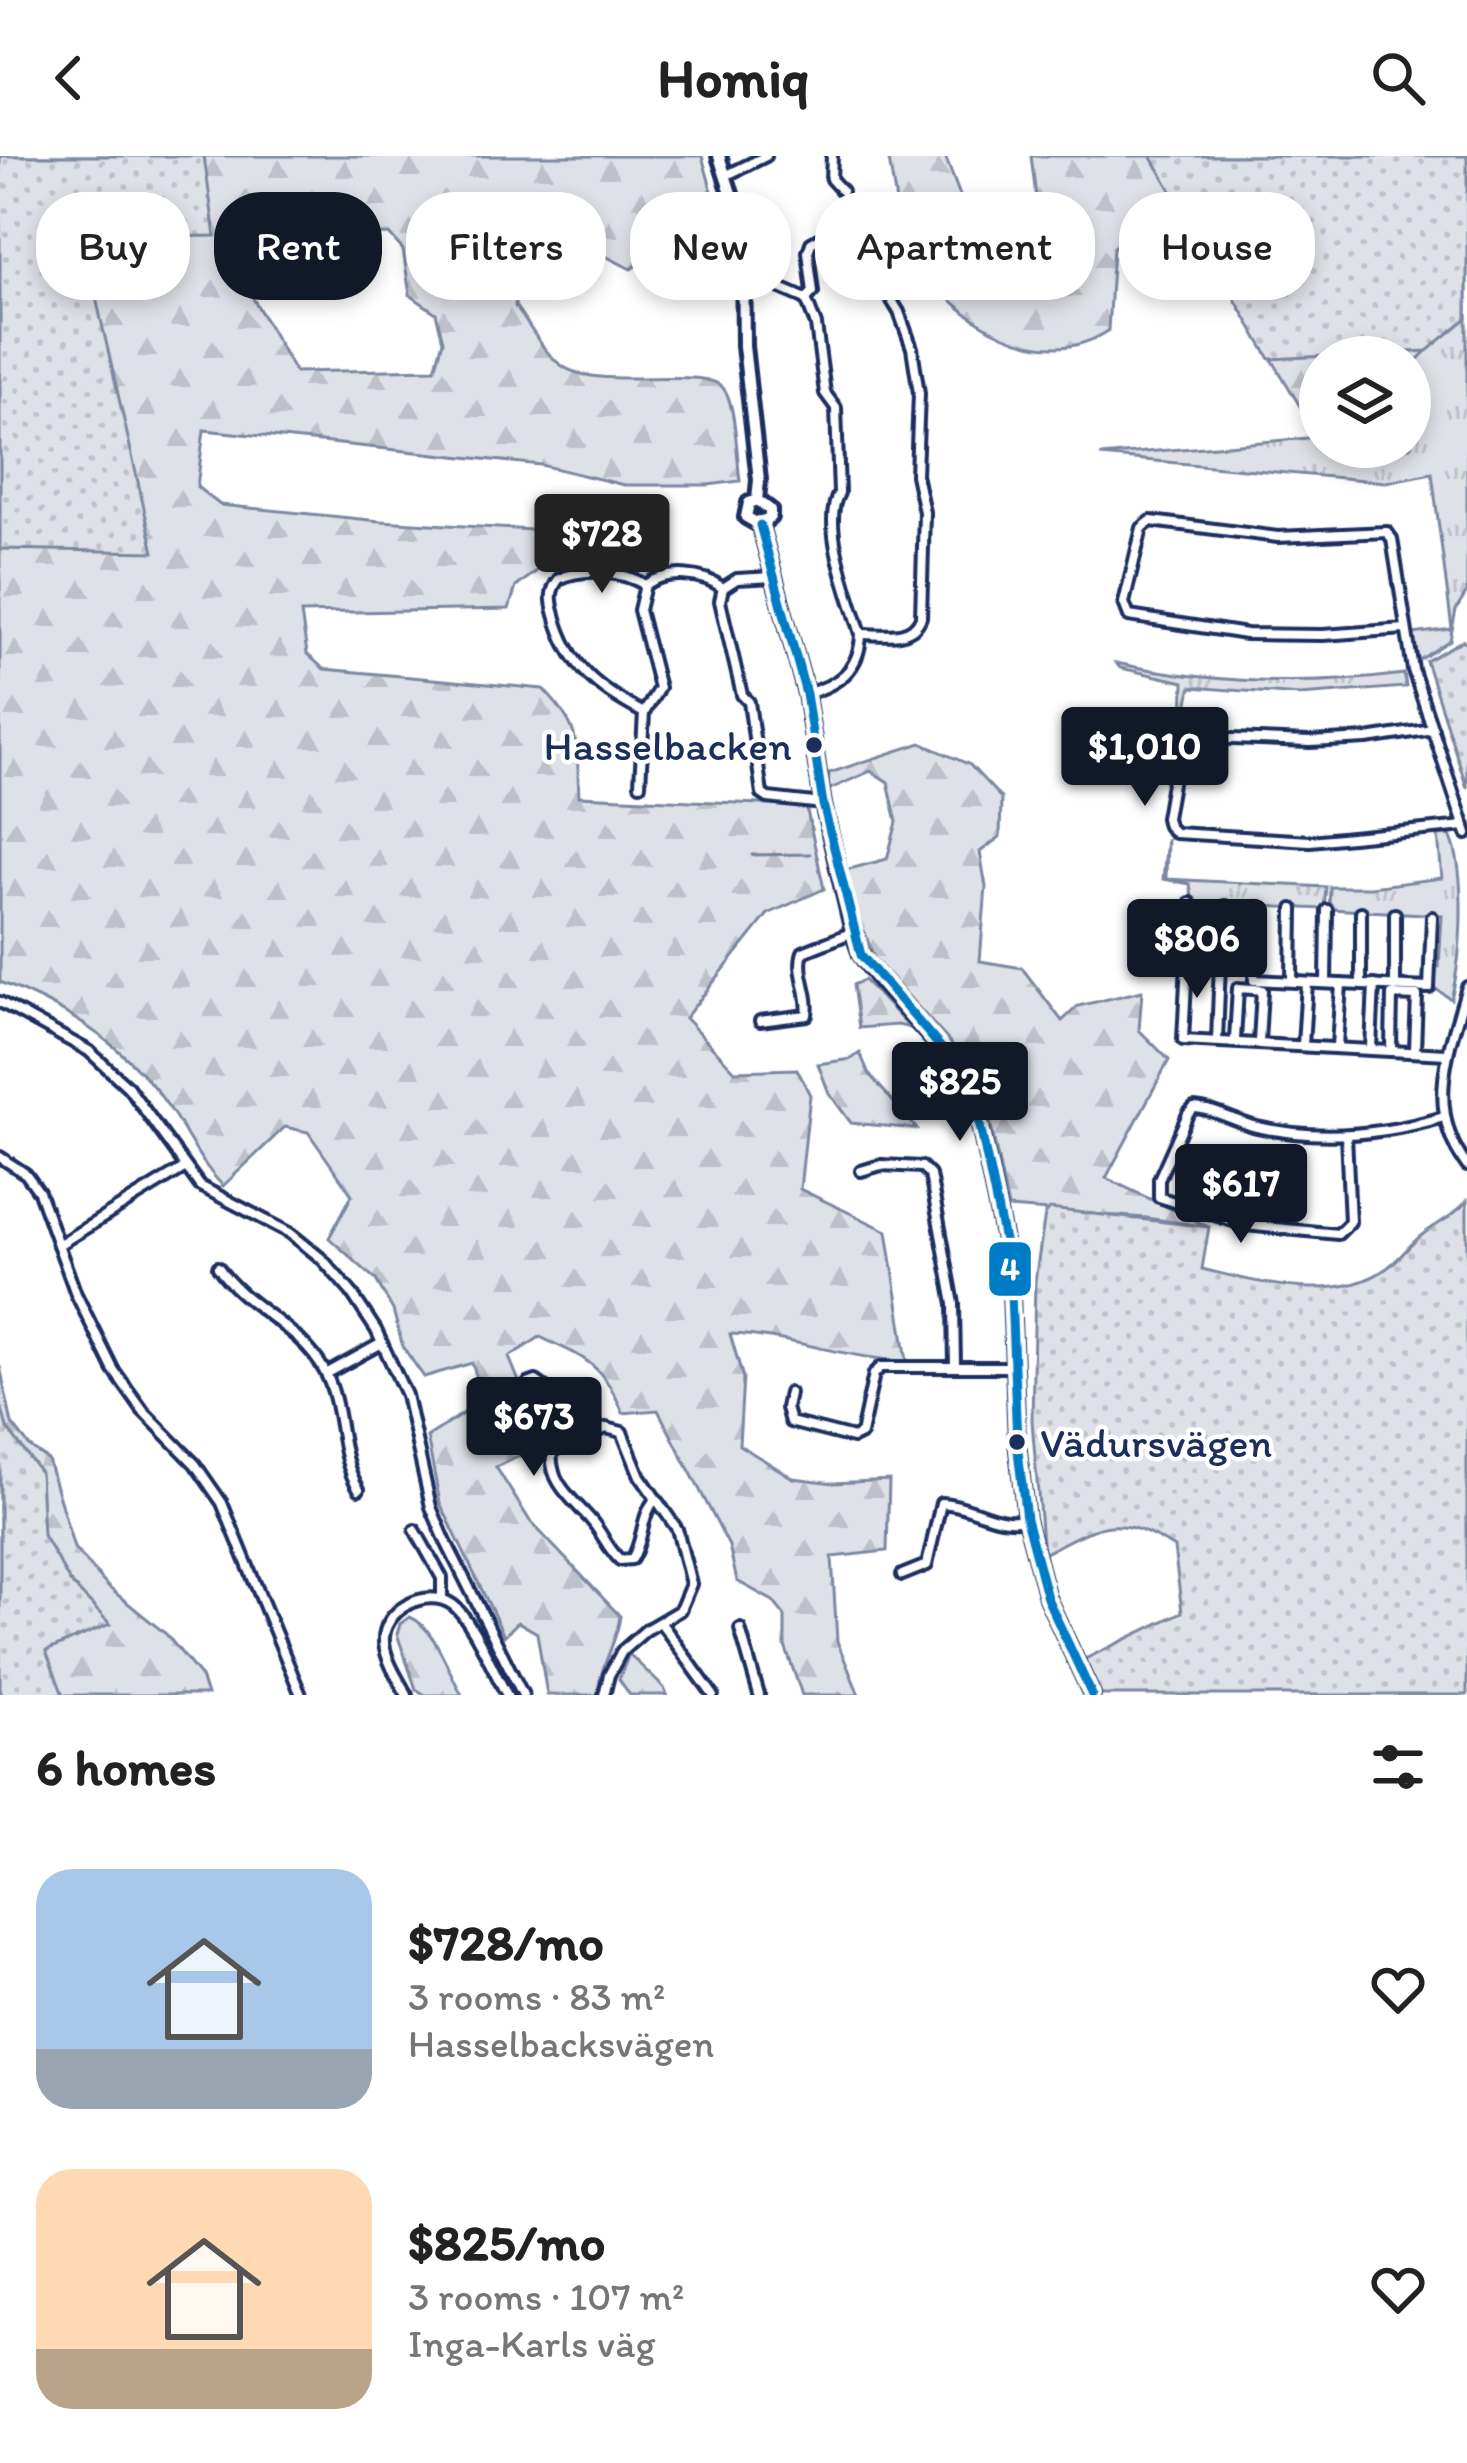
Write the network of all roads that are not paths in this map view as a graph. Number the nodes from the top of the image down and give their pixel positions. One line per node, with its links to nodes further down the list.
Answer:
1 (719, 156): 4 (street)
2 (766, 156): 4 (street)
3 (832, 156): 5 (street)
4 (725, 176): 6 (street)
5 (842, 190)
6 (730, 192)
7 (791, 293): 8 (street)
8 (806, 299): 14 (street); 14 (street)
9 (744, 300): 10 (street)
10 (773, 577): 12 (street); 15 (street)
11 (645, 585): 12 (street); 16 (street); 16 (street)
12 (723, 588): 19 (street)
13 (1405, 629): 13 (street); 17 (street)
14 (861, 634): 15 (street)
15 (806, 694): 19 (street)
16 (644, 713): 18 (street)
17 (1433, 729): 20 (street); 20 (street)
18 (640, 784)
19 (823, 804): 29 (street)
20 (1466, 830)
21 (1190, 903): 30 (street)
22 (1225, 906): 31 (street)
23 (1258, 907): 32 (street)
24 (1293, 909): 33 (street)
25 (1327, 910): 35 (street)
26 (1361, 913): 37 (street)
27 (1395, 914): 41 (street)
28 (1432, 917): 41 (street)
29 (853, 932): 43 (street); 63 (street)
30 (1191, 961): 31 (street); 45 (street)
31 (1222, 962): 32 (street); 45 (street)
32 (1255, 964): 38 (street)
33 (1292, 981): 34 (street); 38 (street)
34 (1306, 983): 35 (street); 47 (street)
35 (1326, 983): 36 (street)
36 (1341, 984): 37 (street); 48 (street)
37 (1361, 984): 39 (street)
38 (1254, 985): 44 (street); 46 (street)
39 (1374, 985): 41 (street); 49 (street)
40 (1467, 987): 52 (street)
41 (1401, 990): 50 (street); 51 (street)
42 (0, 1002): 57 (street)
43 (760, 1021)
44 (1235, 1040): 45 (street); 46 (street)
45 (1217, 1041)
46 (1259, 1042): 47 (street)
47 (1304, 1045): 48 (street)
48 (1337, 1046): 49 (street)
49 (1372, 1048): 50 (street)
50 (1391, 1048): 51 (street)
51 (1415, 1050): 52 (street)
52 (1447, 1054): 53 (street)
53 (1444, 1117): 54 (street); 56 (street)
54 (1346, 1135): 54 (street)
55 (0, 1157): 59 (street)
56 (1467, 1166)
57 (184, 1168): 59 (street); 61 (street)
58 (861, 1171): 62 (street)
59 (58, 1245): 76 (street)
60 (218, 1267): 64 (street)
61 (382, 1343): 64 (street); 79 (street)
62 (955, 1366): 63 (street); 66 (street)
63 (1015, 1366): 70 (street)
64 (326, 1374): 68 (street)
65 (546, 1389): 67 (street)
66 (789, 1393)
67 (584, 1437): 69 (street); 69 (street)
68 (359, 1489)
69 (655, 1499): 74 (street)
70 (1026, 1519): 72 (street); 83 (street)
71 (416, 1530): 73 (street)
72 (902, 1575)
73 (442, 1600): 77 (street); 78 (street)
74 (661, 1623): 80 (street); 81 (street)
75 (740, 1629): 82 (street)
76 (301, 1695)
77 (407, 1695)
78 (507, 1695)
79 (523, 1695)
80 (604, 1695)
81 (713, 1695)
82 (759, 1695)
83 (1092, 1695)

